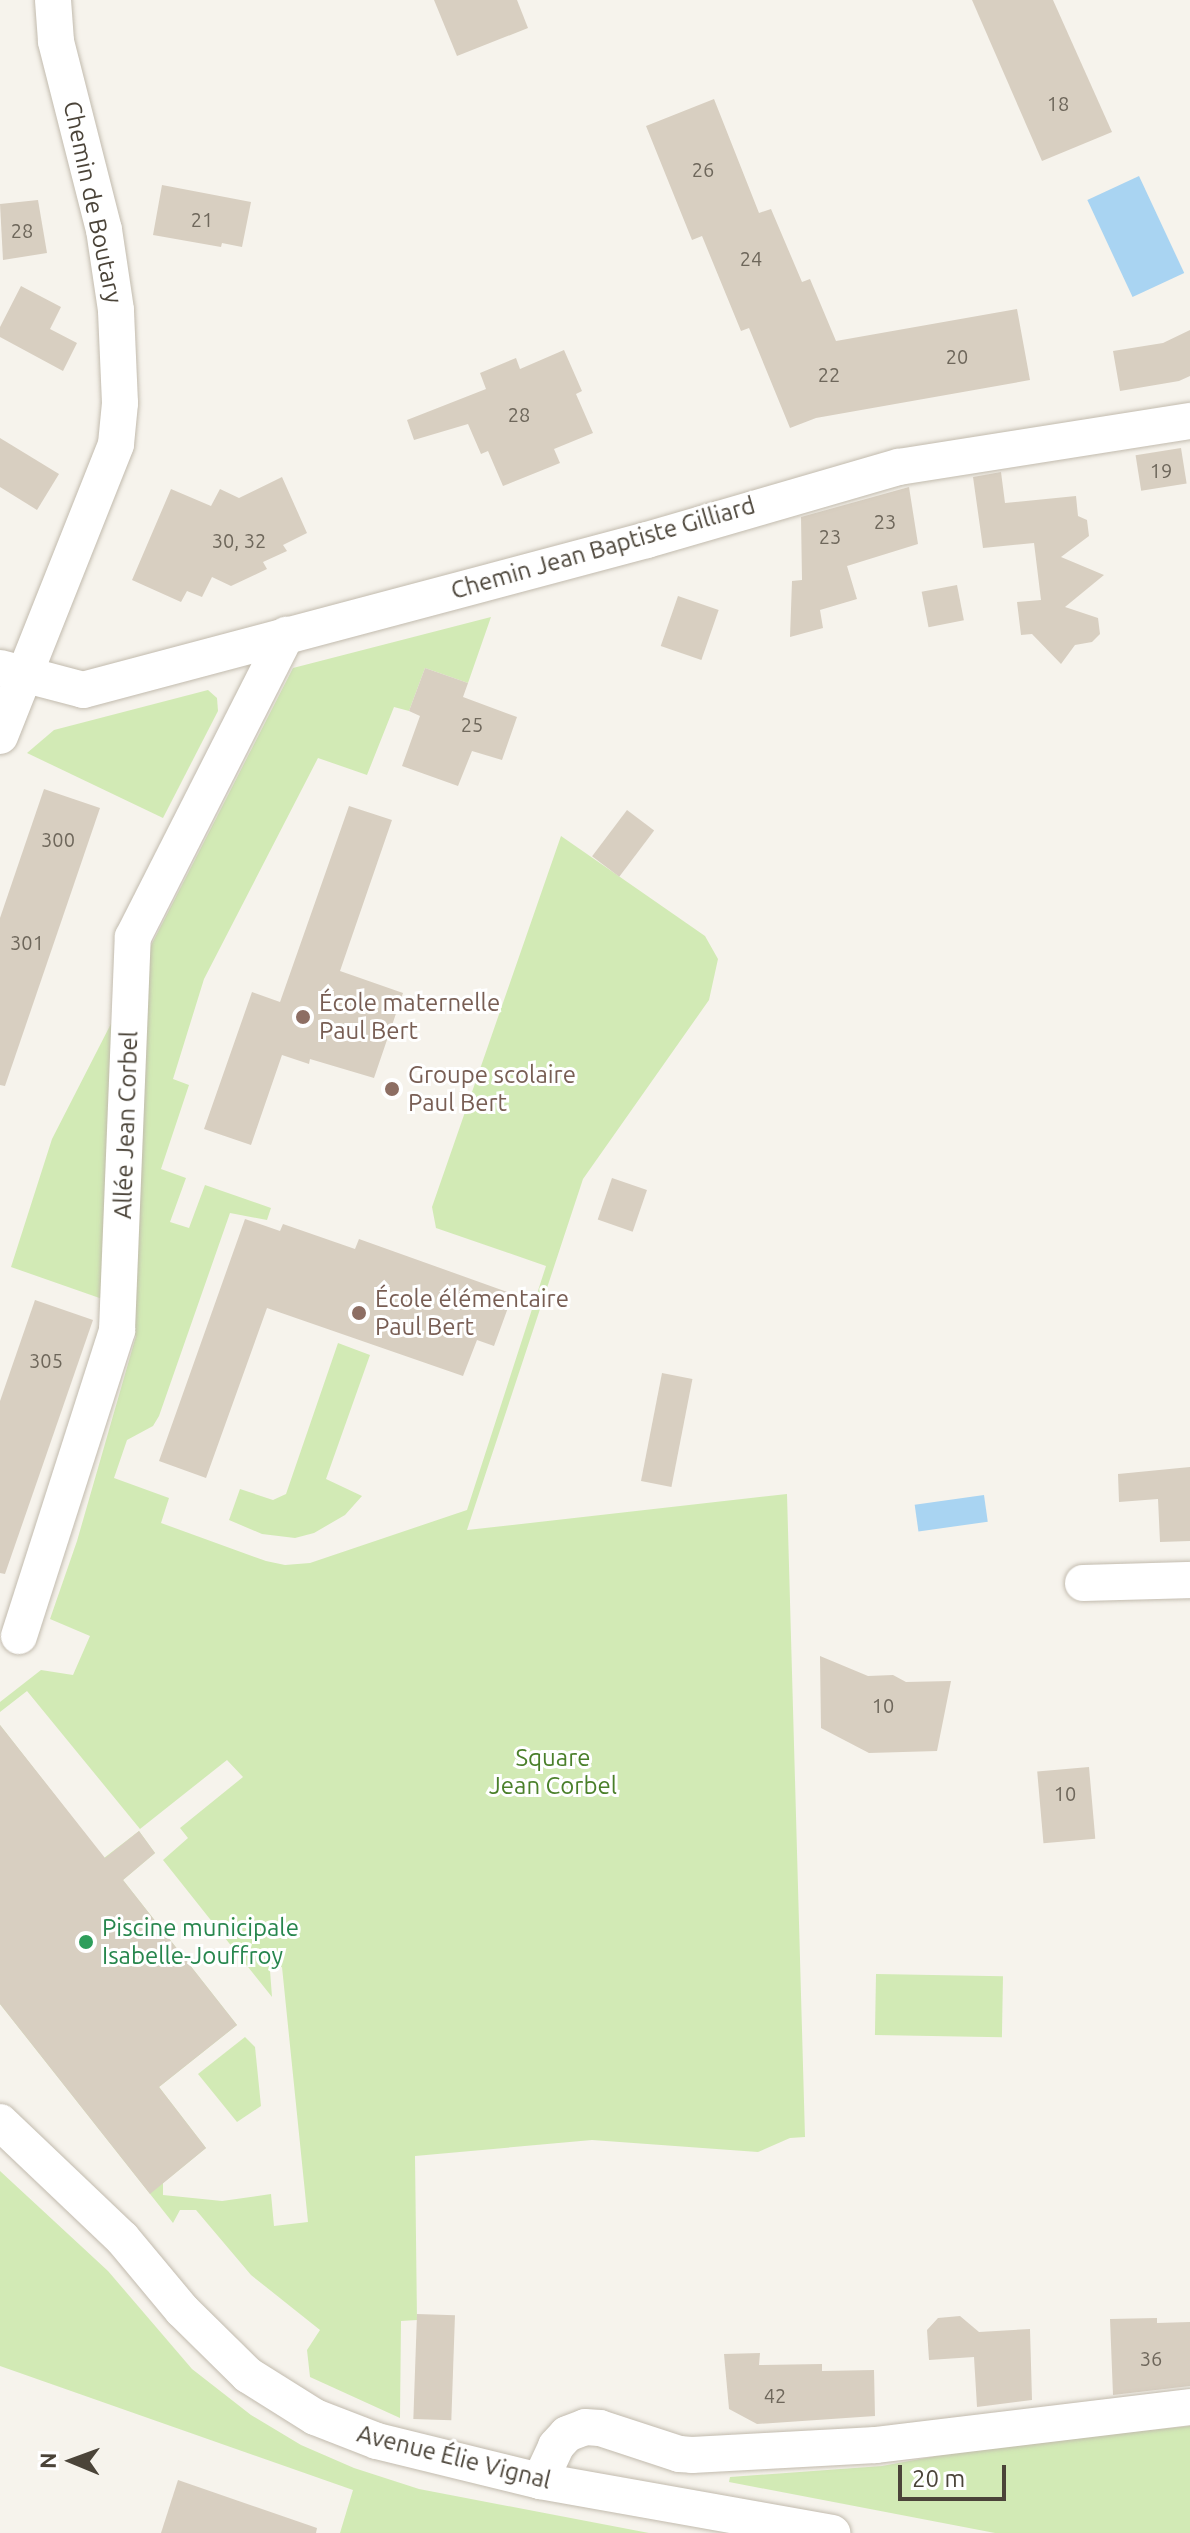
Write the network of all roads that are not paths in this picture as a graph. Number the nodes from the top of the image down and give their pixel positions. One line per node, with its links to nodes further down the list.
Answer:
1 (53, 0): 4 (street, Chemin de Boutary)
2 (1190, 421): 3 (street, Chemin Jean Baptiste Gilliard)
3 (286, 635): 4 (street, Chemin Jean Baptiste Gilliard); 8 (street, Allée Jean Corbel)
4 (12, 672): 5 (street)
5 (0, 736)
6 (1190, 1580): 7 (street)
7 (1083, 1583)
8 (19, 1636)
9 (0, 2122): 11 (street, Avenue Élie Vignal)
10 (1190, 2407): 11 (street)
11 (540, 2481): 12 (street, Avenue Élie Vignal)
12 (832, 2533)

